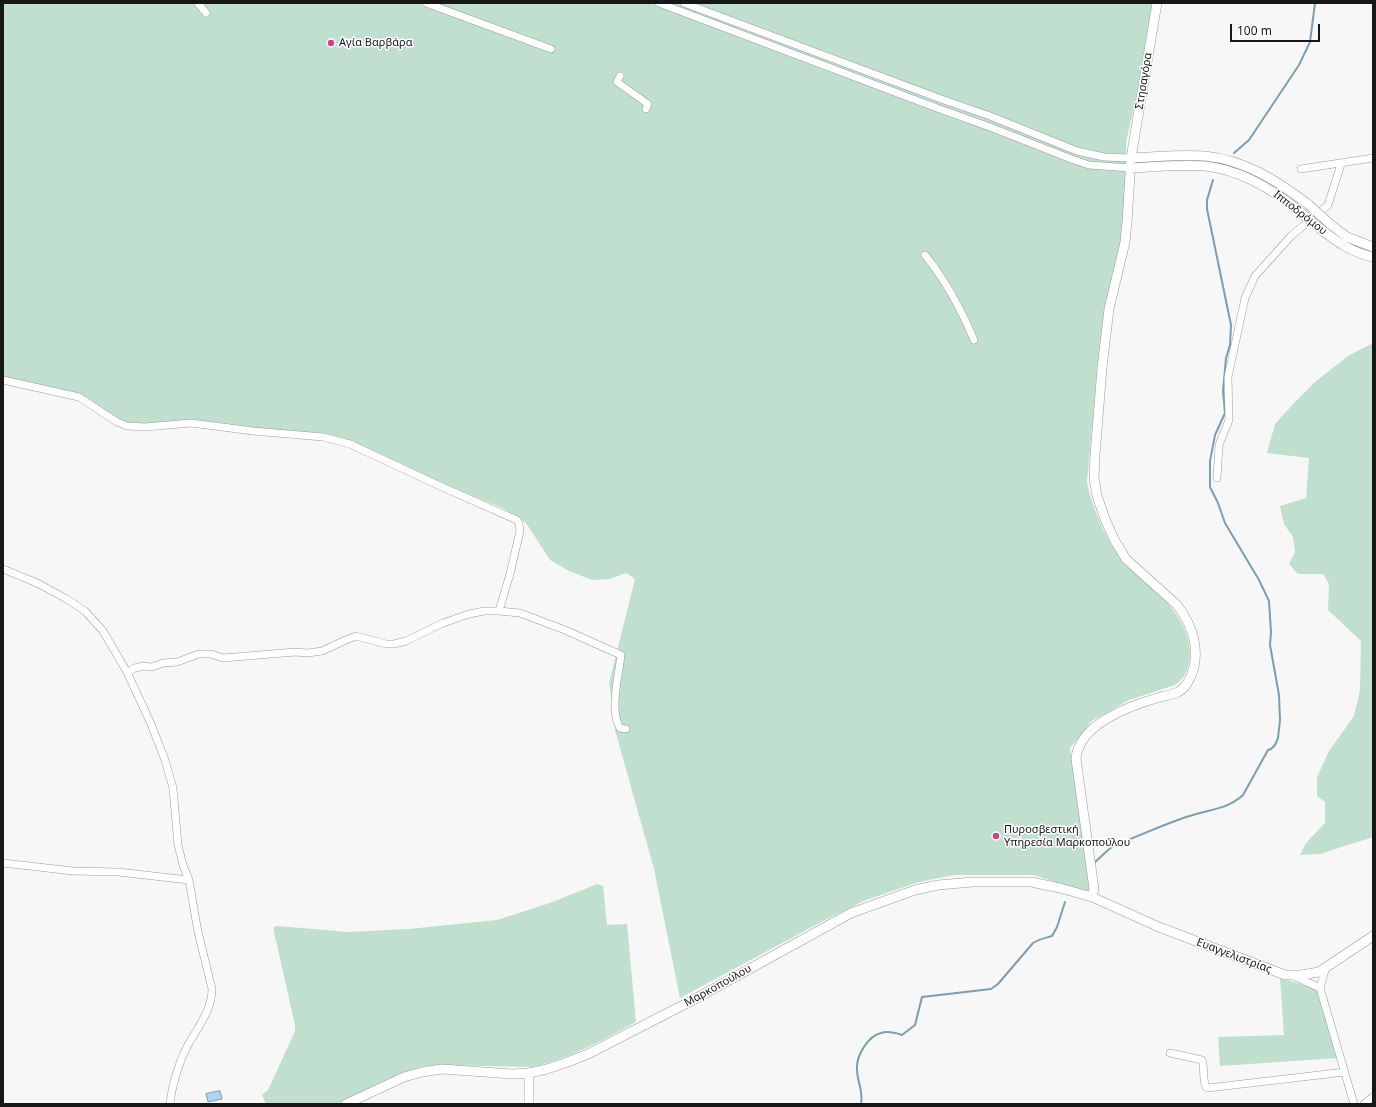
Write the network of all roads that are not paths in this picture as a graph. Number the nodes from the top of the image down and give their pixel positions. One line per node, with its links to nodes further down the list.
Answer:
1 (198, 3): 6 (street)
2 (426, 3): 7 (street)
3 (659, 3): 10 (street)
4 (684, 3): 9 (street)
5 (1157, 3): 12 (main road, Στησαγόρα)
6 (206, 13)
7 (551, 49)
8 (620, 76): 11 (street)
9 (941, 99): 10 (street); 12 (street)
10 (937, 108): 15 (street)
11 (646, 109)
12 (1132, 158): 15 (main road, Στησαγόρα); 17 (main road, Ιπποδρόμου, bridge)
13 (1373, 158): 14 (street)
14 (1341, 164): 16 (street); 22 (street)
15 (1131, 168): 19 (main road, Ιπποδρόμου, bridge); 29 (main road, Στησαγόρα)
16 (1301, 169)
17 (1373, 246)
18 (925, 255): 20 (street)
19 (1373, 257)
20 (974, 340)
21 (3, 380): 24 (street)
22 (1216, 478)
23 (3, 569): 25 (street)
24 (499, 611): 25 (street); 26 (street)
25 (127, 672): 28 (street)
26 (626, 729)
27 (3, 863): 28 (street)
28 (189, 880): 38 (street)
29 (1092, 897): 32 (main road, Ευαγγελιστρίας); 36 (main road, Μαρκοπούλου)
30 (1373, 936): 31 (main road, Ευαγγελιστρίας)
31 (1326, 967): 32 (main road, Ευαγγελιστρίας); 33 (street)
32 (1294, 976): 33 (street)
33 (1320, 988): 35 (street)
34 (1170, 1053): 35 (street)
35 (1345, 1072): 41 (street)
36 (529, 1073): 39 (main road, Μαρκοπούλου); 40 (main road)
37 (1373, 1097): 42 (street)
38 (170, 1104)
39 (346, 1104)
40 (529, 1104)
41 (1354, 1104)
42 (1364, 1104)

